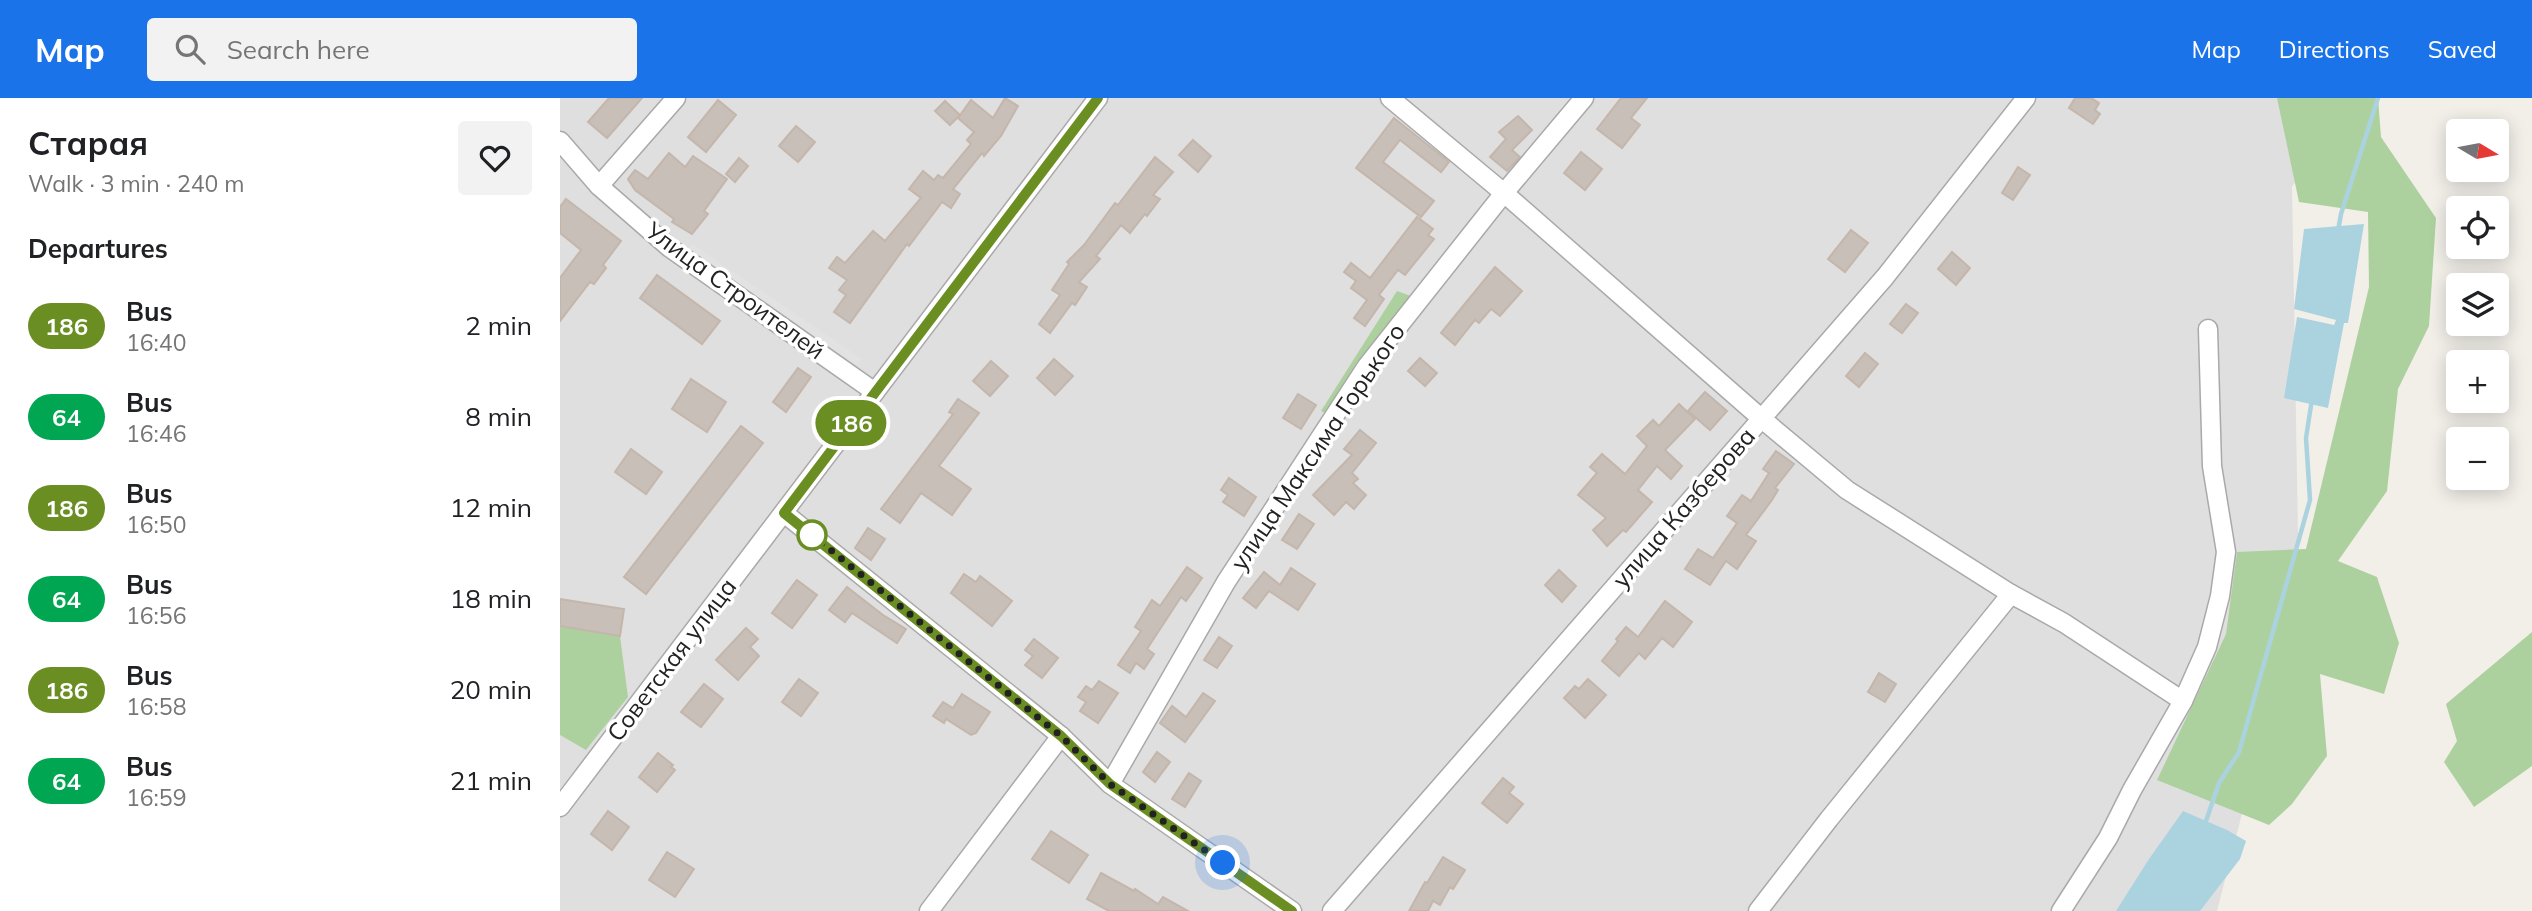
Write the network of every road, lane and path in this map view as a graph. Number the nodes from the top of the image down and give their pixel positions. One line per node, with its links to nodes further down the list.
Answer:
1 (676, 98): 7 (street)
2 (1098, 98): 10 (street, Советская улица)
3 (1390, 98): 8 (street)
4 (1584, 98): 8 (street, улица Максима Горького)
5 (2026, 98): 11 (street, улица Казберова)
6 (560, 141): 7 (street, Улица Строителей)
7 (599, 186): 10 (street, Улица Строителей)
8 (1504, 193): 11 (street); 16 (street, улица Максима Горького)
9 (2208, 329): 14 (street)
10 (875, 392): 12 (street, Советская улица)
11 (1762, 419): 13 (street); 20 (street, улица Казберова)
12 (784, 513): 15 (street); 17 (street, Советская улица)
13 (2011, 594): 14 (street); 21 (street)
14 (2183, 701): 22 (street)
15 (1061, 736): 16 (street); 18 (street)
16 (1110, 784): 19 (street)
17 (560, 807)
18 (929, 911)
19 (1292, 911)
20 (1332, 911)
21 (1758, 911)
22 (2061, 911)

